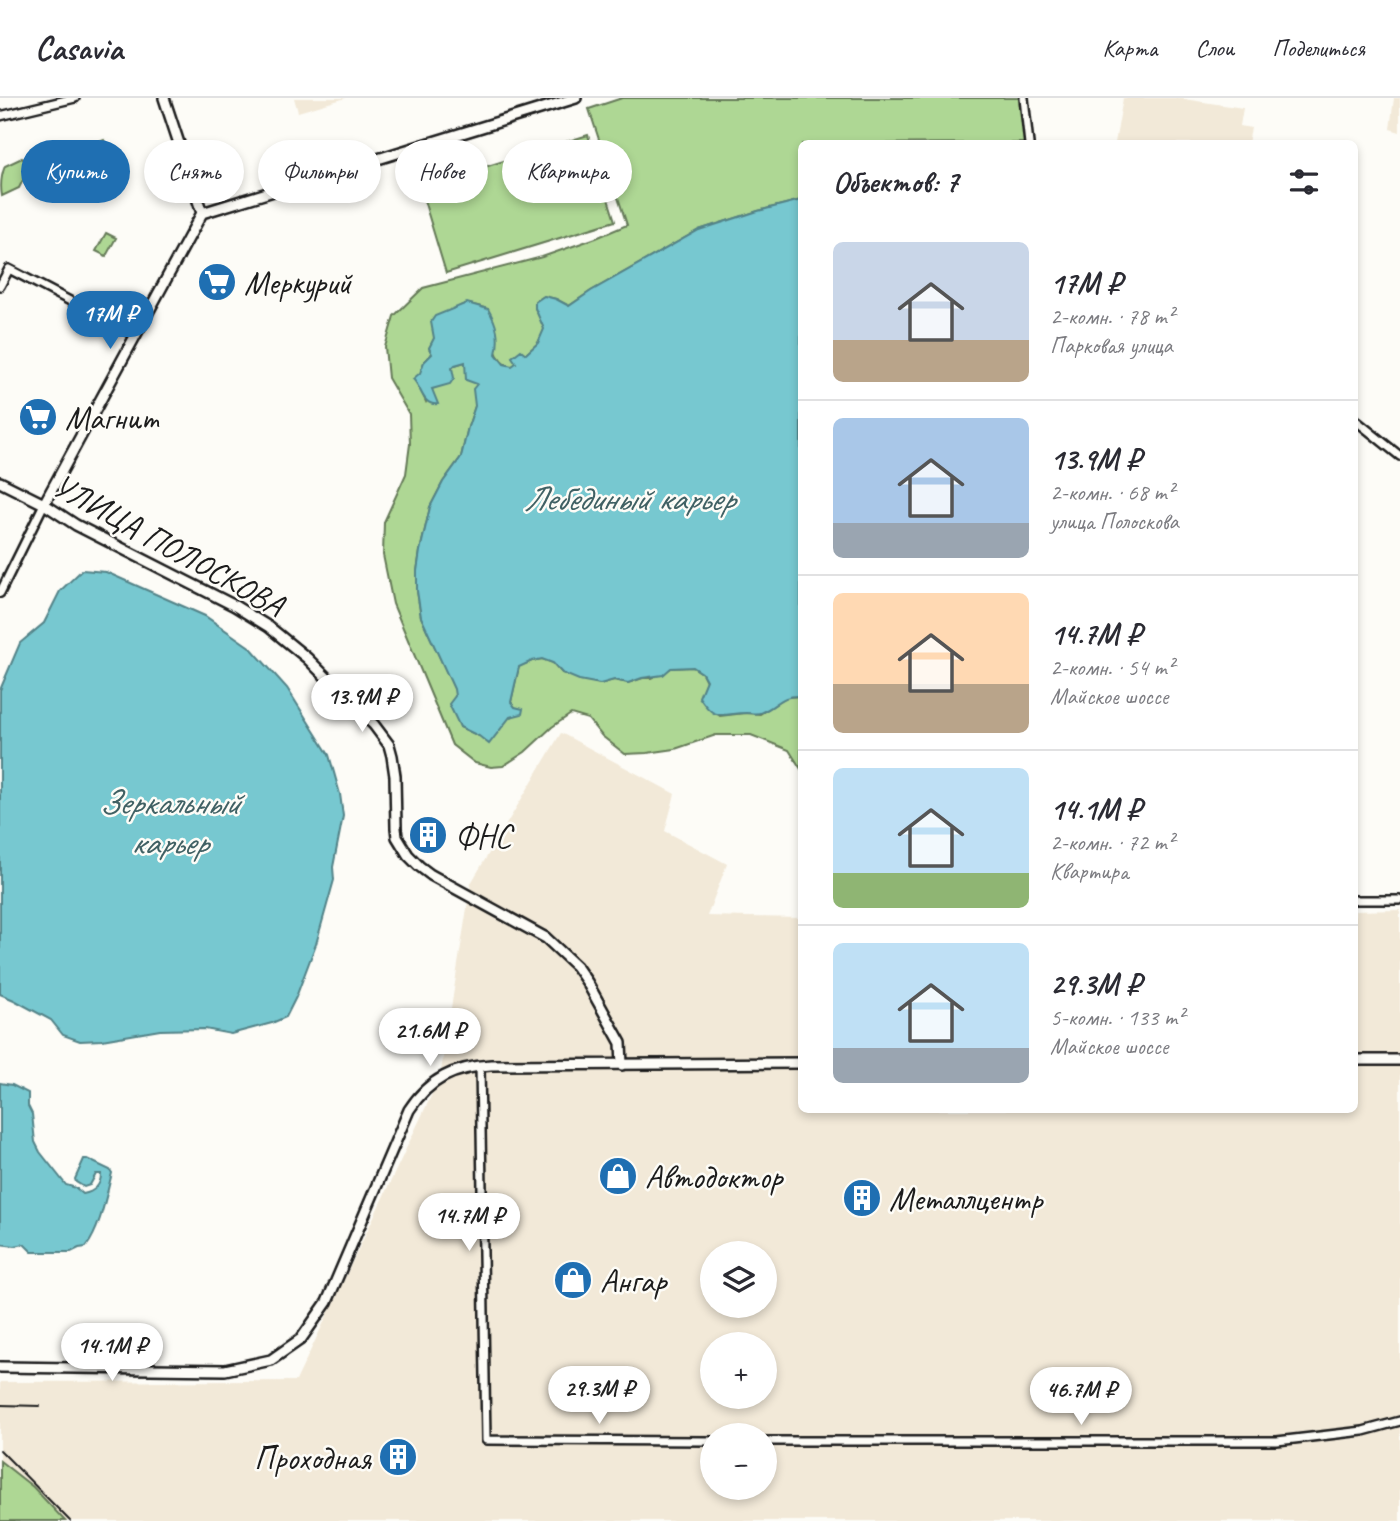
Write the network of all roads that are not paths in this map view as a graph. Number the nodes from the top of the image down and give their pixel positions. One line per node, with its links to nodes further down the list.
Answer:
1 (75, 98): 5 (street)
2 (164, 98): 7 (street)
3 (576, 98): 7 (street)
4 (1024, 98): 6 (street)
5 (0, 116)
6 (1029, 140)
7 (202, 214): 9 (street)
8 (0, 286): 9 (street)
9 (135, 335): 13 (street)
10 (1358, 422): 11 (street)
11 (1400, 456)
12 (0, 482): 13 (street, УЛИЦА ПОЛОСКОВА)
13 (44, 504): 14 (street); 20 (street, УЛИЦА ПОЛОСКОВА)
14 (0, 593)
15 (1358, 900): 16 (street)
16 (1400, 900)
17 (1358, 1060): 18 (street)
18 (1400, 1060)
19 (798, 1063): 20 (street)
20 (622, 1065): 21 (street)
21 (481, 1066): 22 (street); 24 (street)
22 (0, 1367)
23 (1400, 1421): 25 (street)
24 (700, 1441)
25 (777, 1441)

